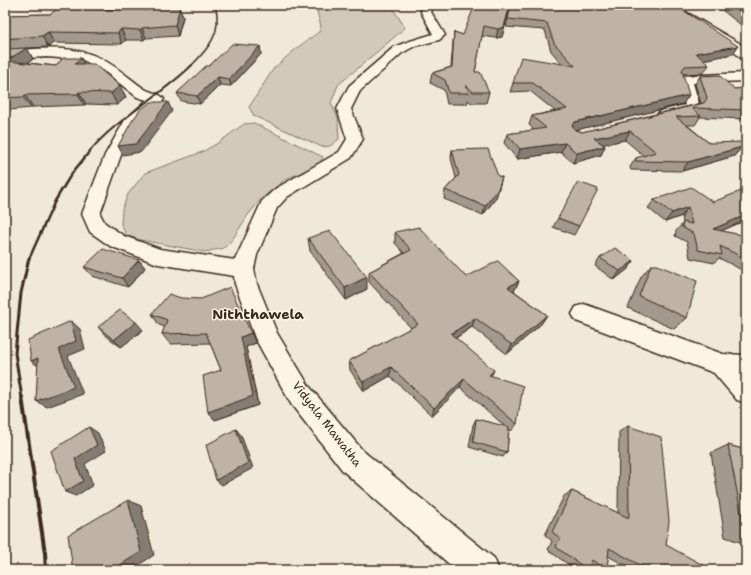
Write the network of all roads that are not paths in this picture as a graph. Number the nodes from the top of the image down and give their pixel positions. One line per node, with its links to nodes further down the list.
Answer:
1 (429, 5): 11 (street)
2 (667, 5): 6 (street)
3 (713, 5): 4 (street)
4 (746, 8)
5 (704, 10): 6 (street)
6 (682, 14): 8 (street)
7 (5, 56): 11 (street)
8 (746, 56)
9 (746, 77): 10 (street)
10 (655, 116)
11 (242, 270): 15 (street, Vidyala Mawatha)
12 (584, 314): 13 (street)
13 (735, 366): 14 (street)
14 (746, 390)
15 (482, 570)

